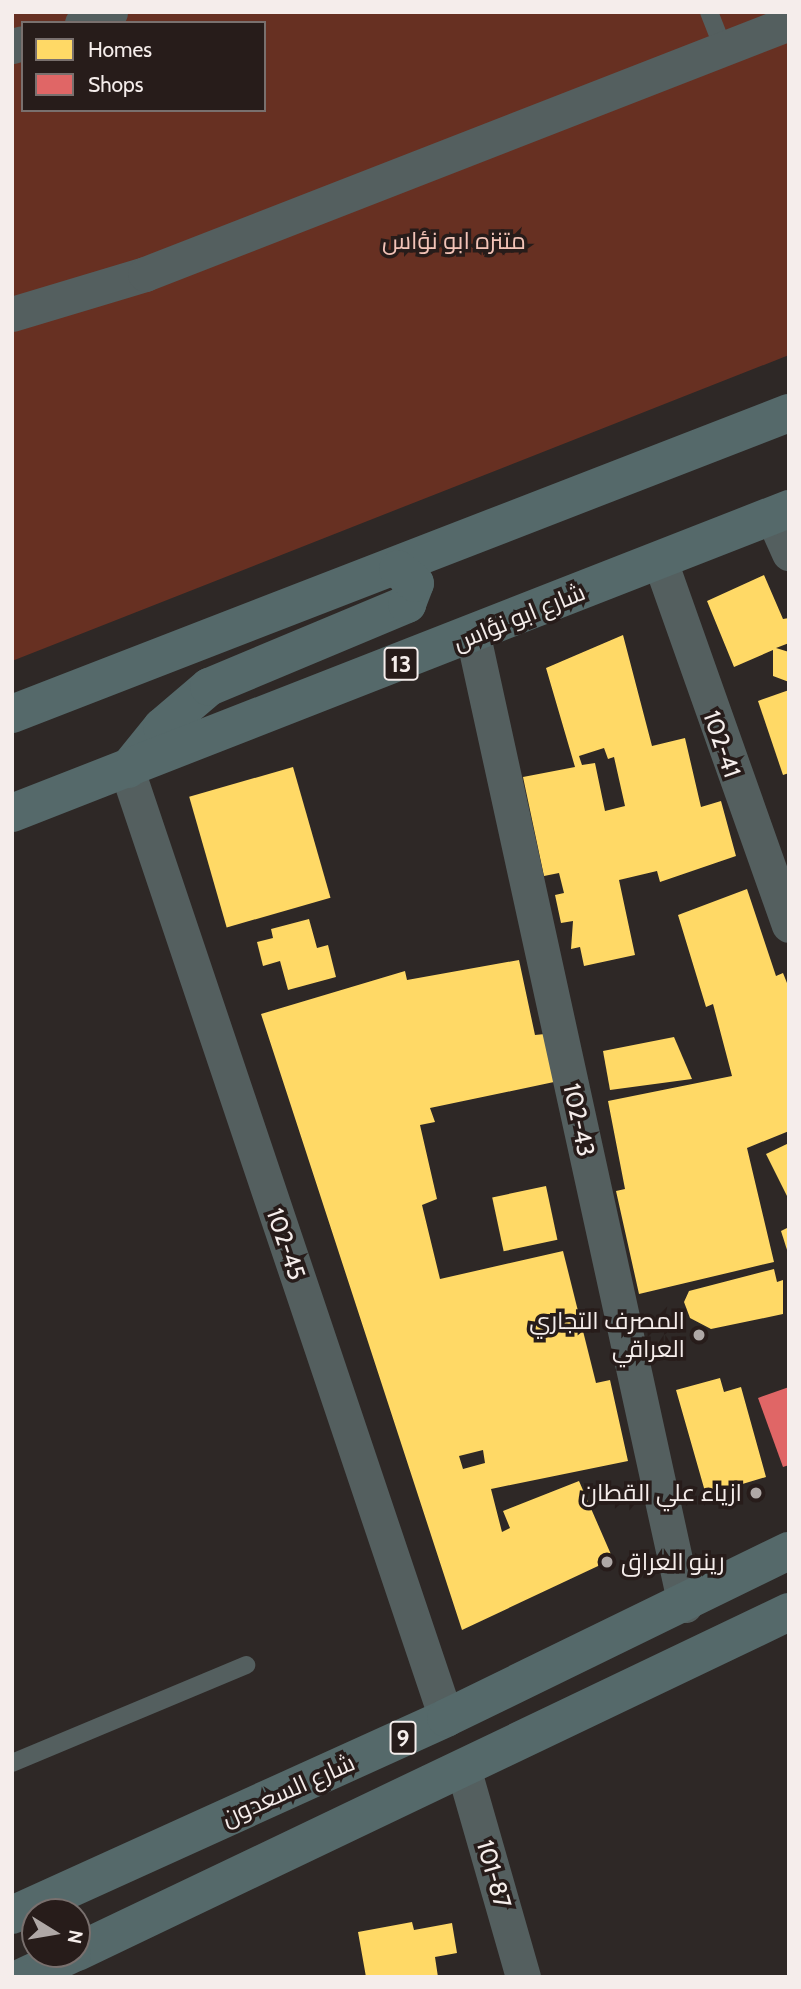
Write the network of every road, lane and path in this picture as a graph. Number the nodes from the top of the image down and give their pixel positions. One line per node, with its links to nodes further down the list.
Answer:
1 (110, 12): 3 (street)
2 (709, 12): 5 (lane)
3 (87, 21)
4 (789, 23): 5 (street)
5 (724, 50): 6 (street)
6 (12, 314)
7 (789, 412): 11 (main road)
8 (780, 512): 9 (street); 10 (main road, شارع ابو نؤاس / 13)
9 (789, 553)
10 (660, 561): 12 (main road, شارع ابو نؤاس / 13); 16 (street, 102-41)
11 (398, 569): 13 (main road); 14 (main road)
12 (473, 636): 14 (main road, شارع ابو نؤاس / 13); 18 (street, 102-43)
13 (12, 715)
14 (127, 770): 15 (main road, شارع ابو نؤاس / 13); 21 (street, 102-45)
15 (12, 813)
16 (789, 925)
17 (789, 1552): 18 (main road, شارع السعدون / 9)
18 (685, 1605): 21 (main road, شارع السعدون / 9)
19 (789, 1612): 23 (main road, 9)
20 (246, 1665): 22 (lane)
21 (446, 1718): 24 (main road, شارع السعدون / 9)
22 (12, 1763)
23 (464, 1771): 25 (main road, 9); 28 (street, 101-87)
24 (12, 1915)
25 (91, 1945)
26 (42, 1968): 27 (main road)
27 (23, 1977)
28 (523, 1977)

